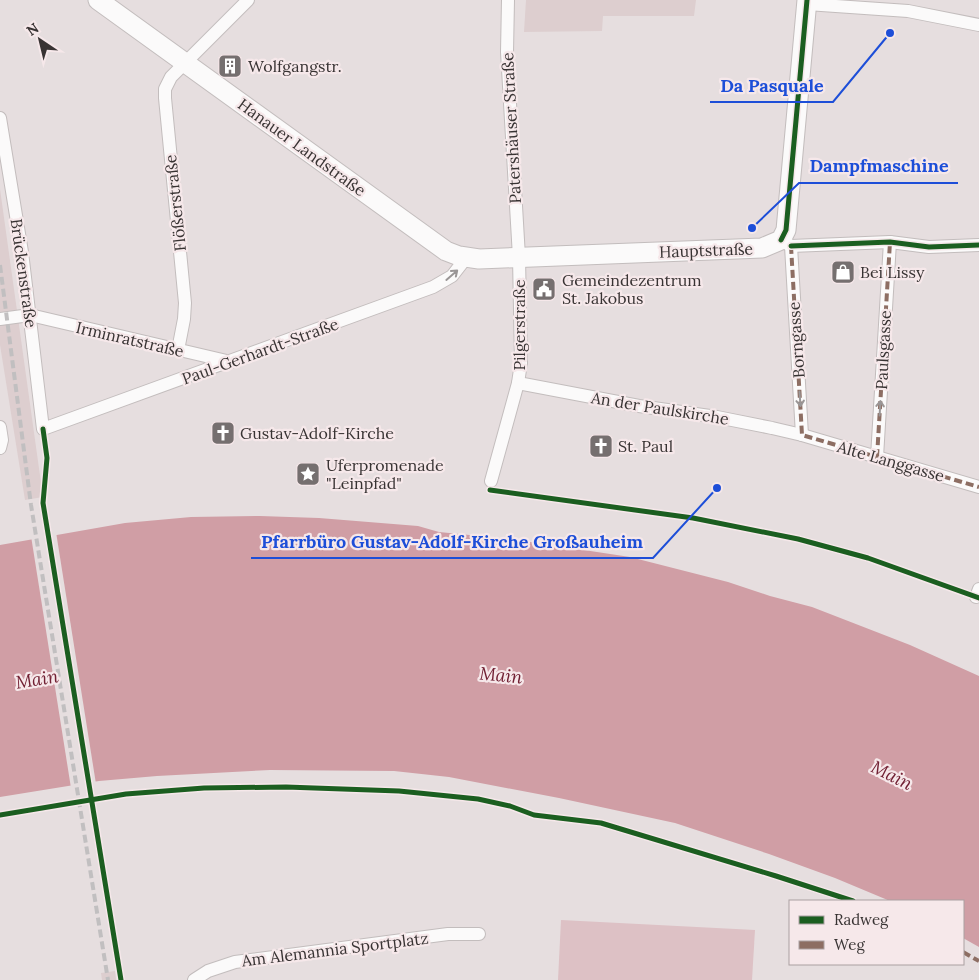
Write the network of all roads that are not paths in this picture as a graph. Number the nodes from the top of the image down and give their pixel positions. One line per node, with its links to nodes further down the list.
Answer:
1 (98, 0): 6 (street, Hanauer Landstraße)
2 (248, 0): 6 (street, Flößerstraße)
3 (508, 0): 11 (street, Patershäuser Straße)
4 (807, 2): 5 (street); 9 (street)
5 (979, 26)
6 (186, 63): 12 (street, Hanauer Landstraße); 15 (street, Flößerstraße)
7 (0, 118): 13 (street, Brückenstraße)
8 (890, 242): 9 (street, Hauptstraße); 10 (street, Hauptstraße); 22 (street, Paulsgasse, one-way to 8)
9 (786, 243): 11 (street, Hauptstraße); 20 (street, Borngasse, one-way to 20)
10 (979, 245)
11 (519, 257): 12 (street, Hanauer Landstraße); 17 (street, Pilgerstraße)
12 (466, 258): 16 (street, Paul-Gerhardt-Straße, one-way to 12)
13 (30, 315): 14 (street, Irminratstraße); 15 (street, Irminratstraße); 19 (street, Brückenstraße)
14 (0, 318)
15 (178, 350): 16 (street, Irminratstraße)
16 (230, 362): 19 (street, Paul-Gerhardt-Straße)
17 (518, 383): 20 (street, An der Paulskirche); 23 (street, Pilgerstraße)
18 (0, 427): 21 (street)
19 (43, 429)
20 (802, 435): 22 (street, Alte Langgasse)
21 (0, 448)
22 (877, 457): 24 (street, Alte Langgasse)
23 (492, 481)
24 (979, 487)
25 (479, 934): 26 (street, Am Alemannia Sportplatz)
26 (194, 980)

